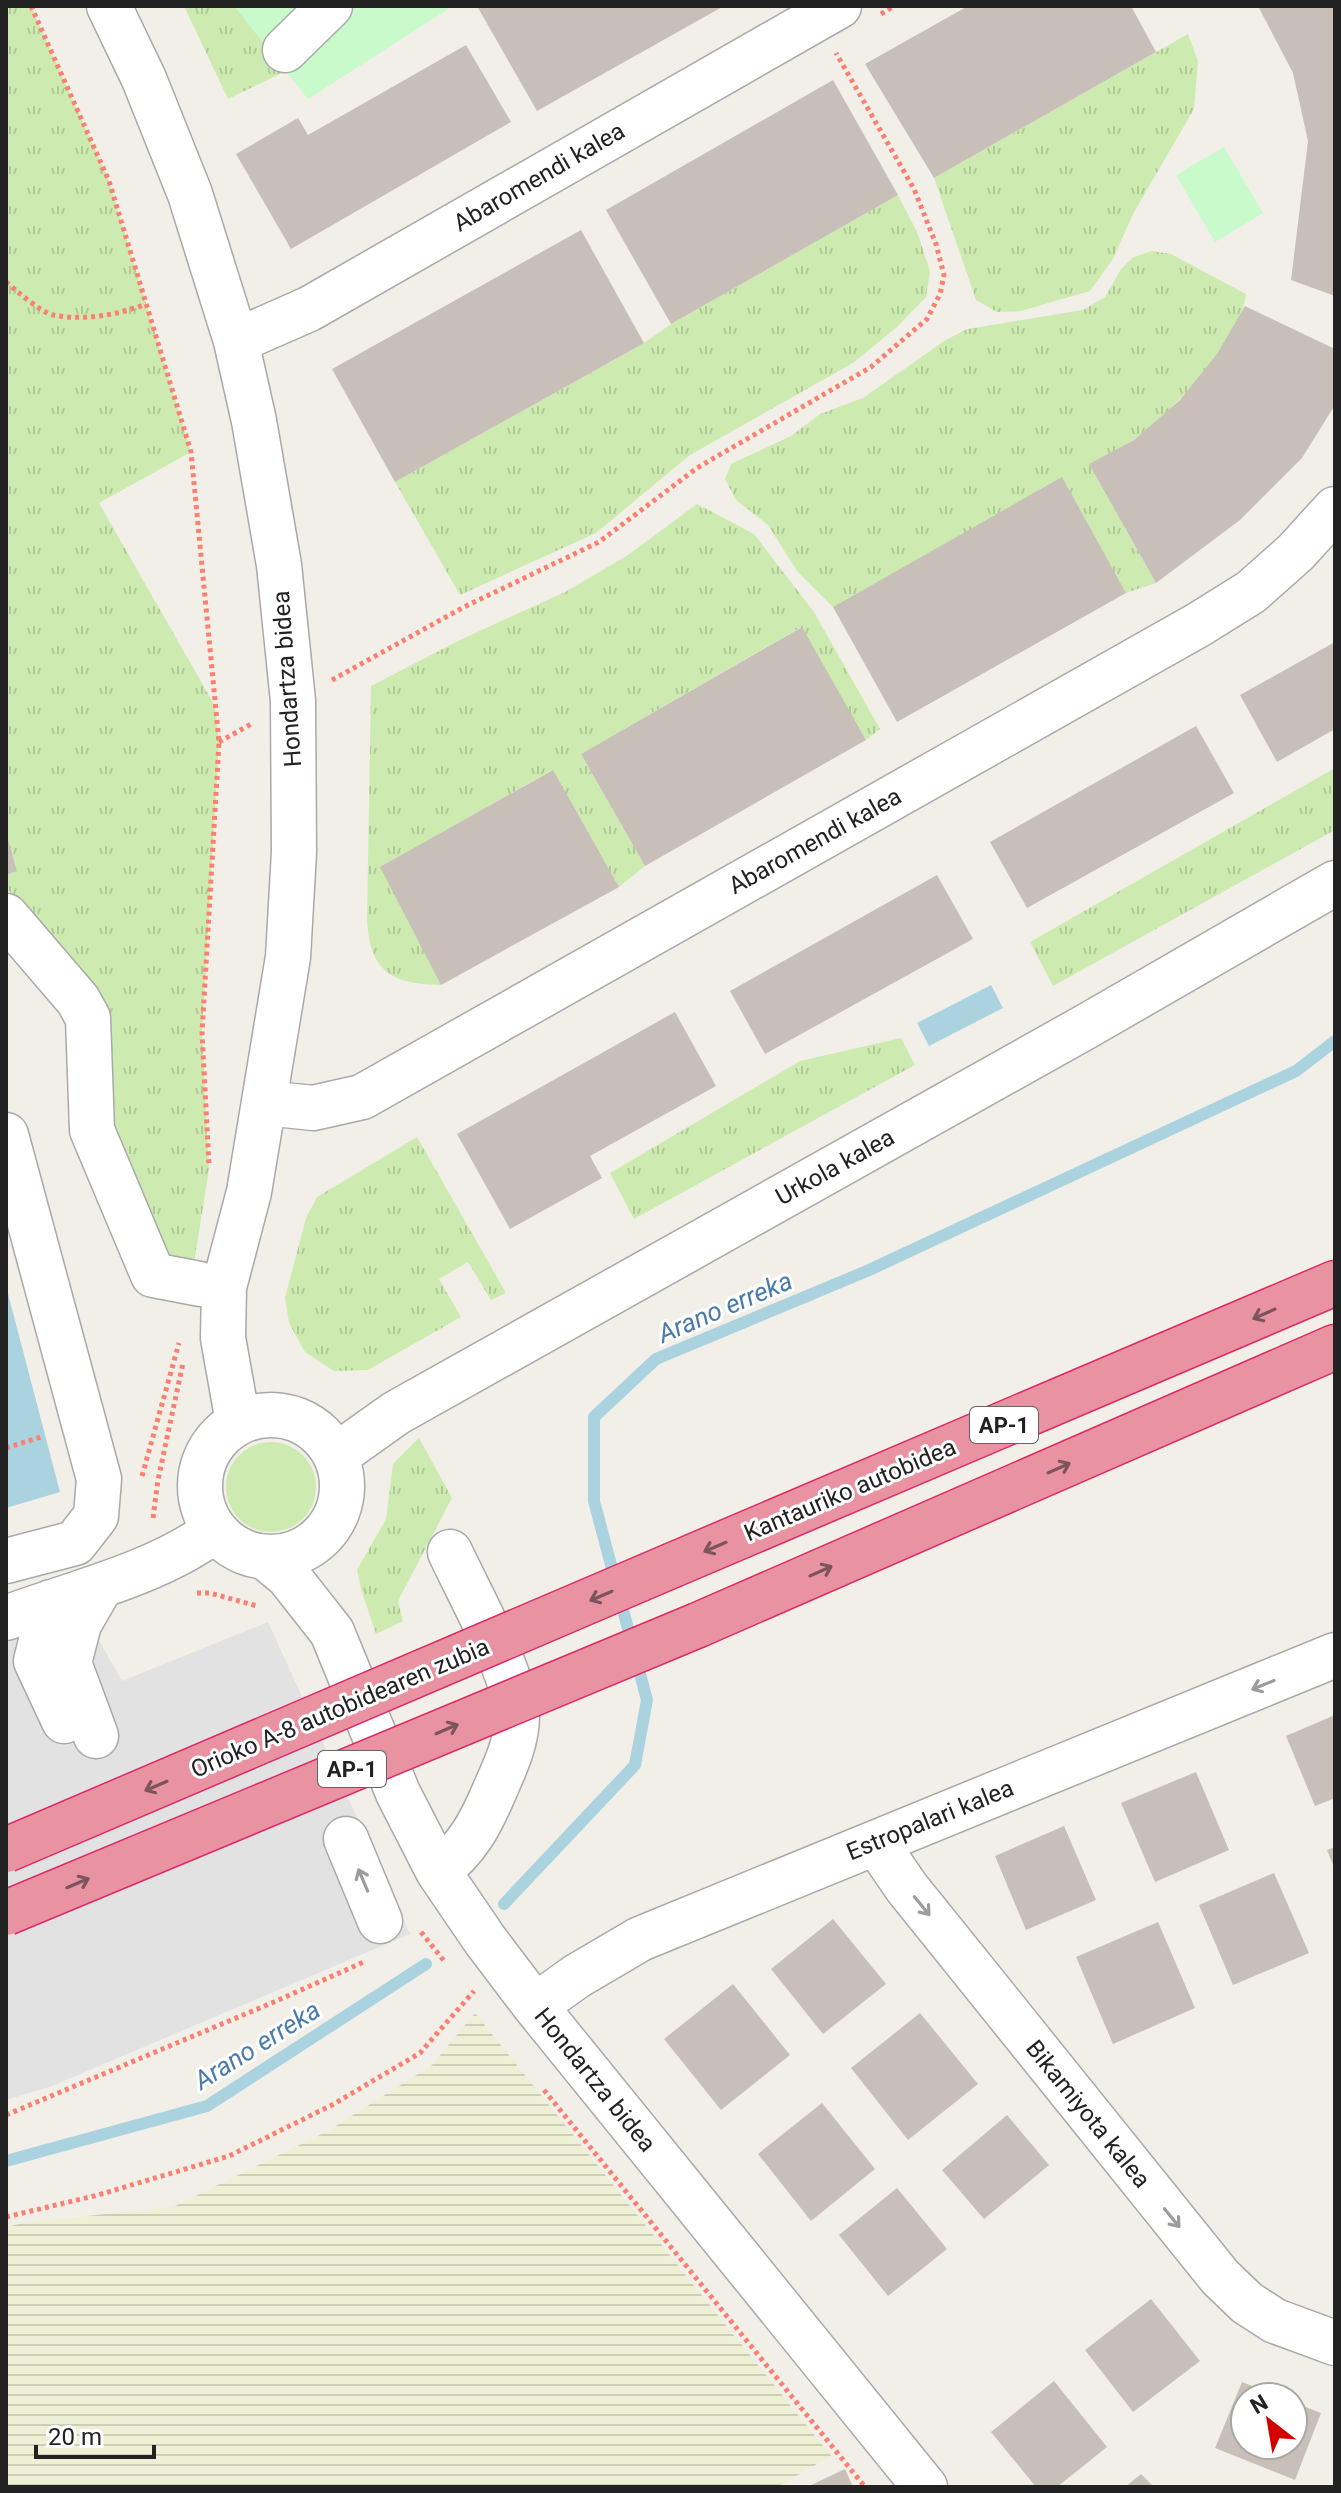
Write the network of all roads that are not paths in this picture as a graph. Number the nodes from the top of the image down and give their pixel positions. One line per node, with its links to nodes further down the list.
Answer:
1 (109, 6): 5 (street, Hondartza bidea)
2 (330, 6): 4 (street)
3 (836, 18): 5 (street, Abaromendi kalea)
4 (285, 50)
5 (236, 341): 9 (street, Hondartza bidea)
6 (1335, 509): 9 (street, Abaromendi kalea)
7 (1335, 883): 15 (street, Urkola kalea)
8 (6, 916): 12 (street)
9 (265, 1103): 14 (street, Hondartza bidea)
10 (6, 1135): 20 (street)
11 (1335, 1283): 21 (highway, Kantauriko autobidea / AP-1, one-way to 21)
12 (200, 1284)
13 (1335, 1347): 30 (highway, AP-1, one-way to 13, bridge)
14 (253, 1418): 15 (street); 16 (street)
15 (337, 1455): 17 (street)
16 (214, 1531): 19 (street); 22 (street)
17 (326, 1532): 19 (street); 24 (street, Hondartza bidea)
18 (450, 1552): 29 (street)
19 (266, 1558): 24 (street, Hondartza bidea)
20 (6, 1561)
21 (673, 1565): 28 (highway, Orioko A-8 autobidearen zubia / AP-1, one-way to 28, bridge)
22 (65, 1613): 22 (street); 23 (street)
23 (6, 1618)
24 (332, 1632): 29 (street, Hondartza bidea)
25 (1335, 1655): 27 (street, Estropalari kalea, one-way to 27)
26 (346, 1839): 31 (street, one-way to 26)
27 (876, 1843): 32 (street, Estropalari kalea); 33 (street, Bikamiyota kalea, one-way to 33)
28 (6, 1850)
29 (438, 1871): 32 (street, Hondartza bidea)
30 (6, 1913)
31 (380, 1921)
32 (535, 2006): 34 (street, Hondartza bidea)
33 (1335, 2343)
34 (925, 2487)

